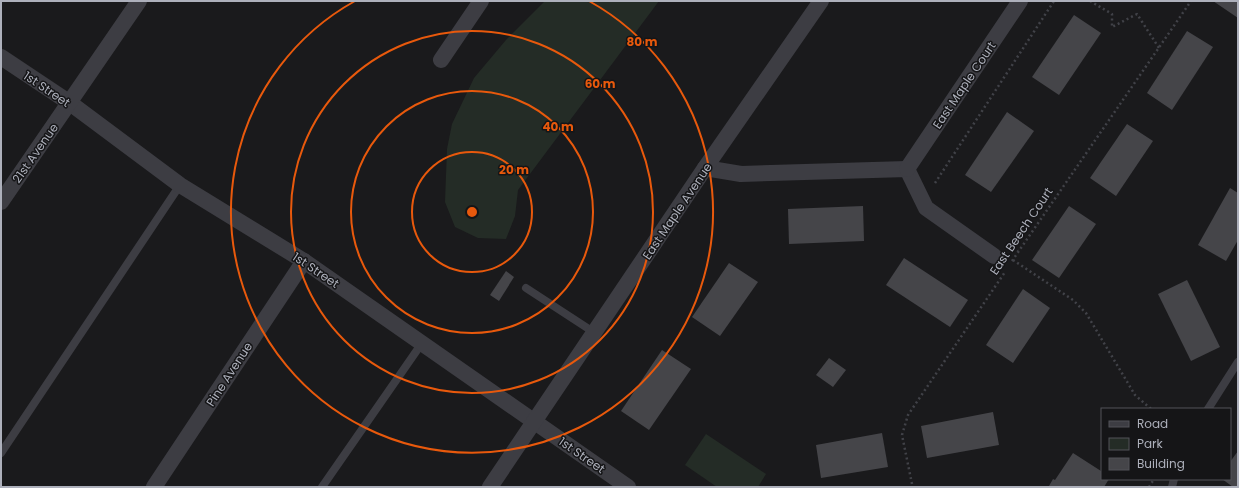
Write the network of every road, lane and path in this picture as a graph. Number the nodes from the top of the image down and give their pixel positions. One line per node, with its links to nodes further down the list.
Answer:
1 (139, 1): 11 (street, 21st Avenue)
2 (481, 1): 10 (street)
3 (822, 1): 12 (street, East Maple Avenue)
4 (1020, 1): 13 (street, East Maple Court)
5 (1054, 1): 15 (path)
6 (1090, 1): 8 (path)
7 (1191, 1): 8 (path, East Beech Court)
8 (1159, 48): 18 (path, East Beech Court)
9 (1, 57): 11 (street, 1st Street)
10 (440, 60)
11 (70, 103): 14 (street, 1st Street); 16 (street, 21st Avenue)
12 (705, 168): 13 (street); 23 (street, East Maple Avenue)
13 (907, 169): 19 (street)
14 (180, 185): 21 (street, 1st Street); 29 (lane)
15 (932, 186)
16 (1, 202)
17 (1005, 242): 18 (path)
18 (1018, 251): 20 (path, East Beech Court)
19 (994, 256)
20 (1013, 260): 26 (path); 30 (path, East Beech Court)
21 (304, 261): 24 (street, 1st Street); 31 (street, Pine Avenue)
22 (526, 288): 23 (lane)
23 (595, 333): 28 (street, East Maple Avenue)
24 (422, 343): 28 (street, 1st Street); 32 (lane)
25 (1238, 362): 27 (lane)
26 (1150, 408)
27 (1209, 408)
28 (535, 422): 33 (street, East Maple Avenue); 34 (street, 1st Street)
29 (1, 453)
30 (912, 484)
31 (154, 487)
32 (322, 487)
33 (490, 487)
34 (628, 487)

